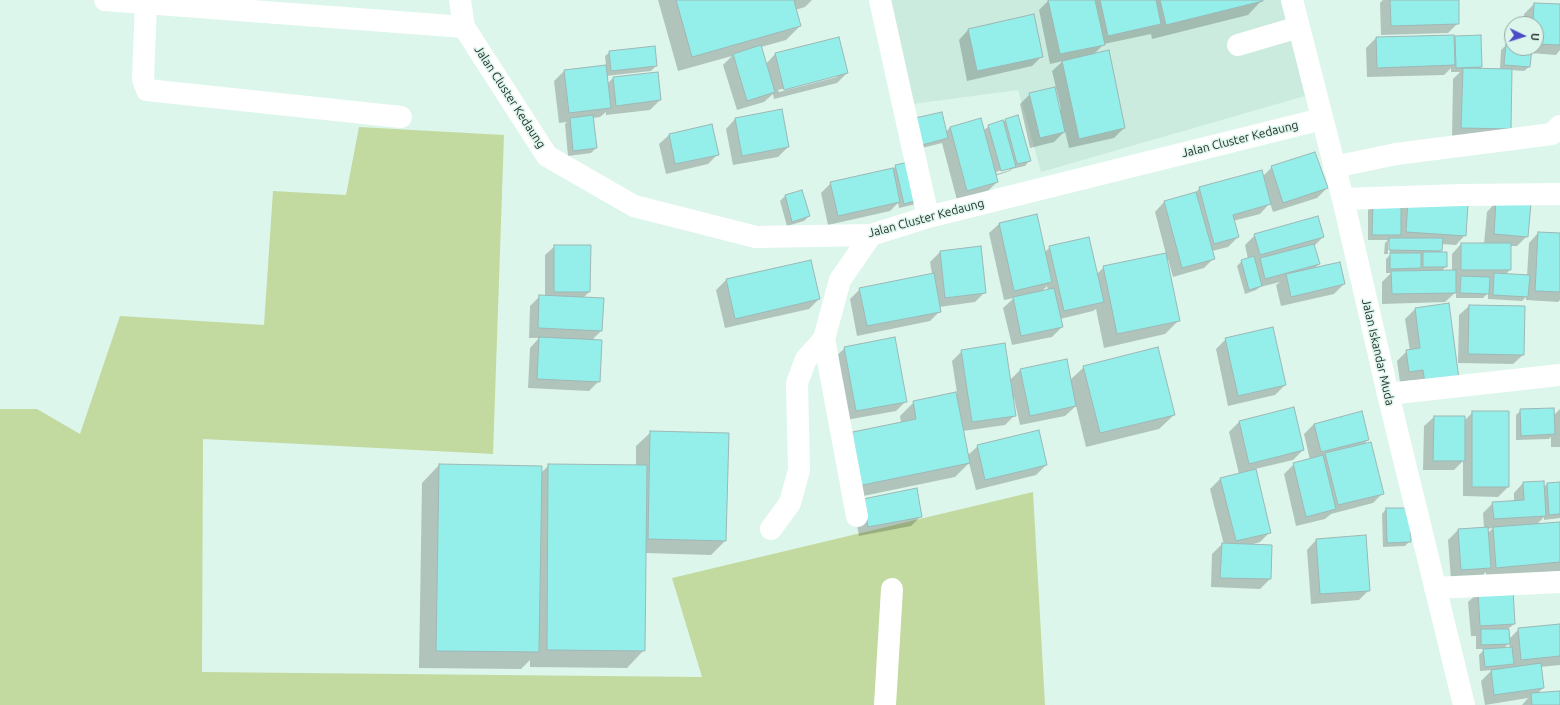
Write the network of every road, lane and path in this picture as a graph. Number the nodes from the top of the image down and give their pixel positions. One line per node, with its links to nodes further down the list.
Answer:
1 (105, 0): 5 (street)
2 (460, 0): 6 (street)
3 (880, 0): 15 (street)
4 (1292, 0): 7 (street, Jalan Iskandar Muda)
5 (146, 2): 6 (street); 9 (street)
6 (464, 27): 16 (street, Jalan Cluster Kedaung)
7 (1299, 27): 8 (street); 10 (street, Jalan Iskandar Muda)
8 (1238, 45)
9 (401, 117)
10 (1322, 119): 12 (street, Jalan Iskandar Muda); 15 (street, Jalan Cluster Kedaung)
11 (1560, 126): 12 (street)
12 (1334, 167): 14 (street, Jalan Iskandar Muda)
13 (1560, 194): 14 (street)
14 (1343, 199): 19 (street, Jalan Iskandar Muda)
15 (928, 217): 16 (street, Jalan Cluster Kedaung)
16 (871, 234): 17 (street)
17 (824, 339): 20 (street); 21 (street)
18 (1560, 374): 19 (street)
19 (1388, 394): 23 (street, Jalan Iskandar Muda)
20 (857, 516)
21 (771, 529)
22 (1560, 582): 23 (street)
23 (1435, 588): 26 (street, Jalan Iskandar Muda)
24 (892, 589): 25 (street)
25 (885, 705)
26 (1464, 705)

